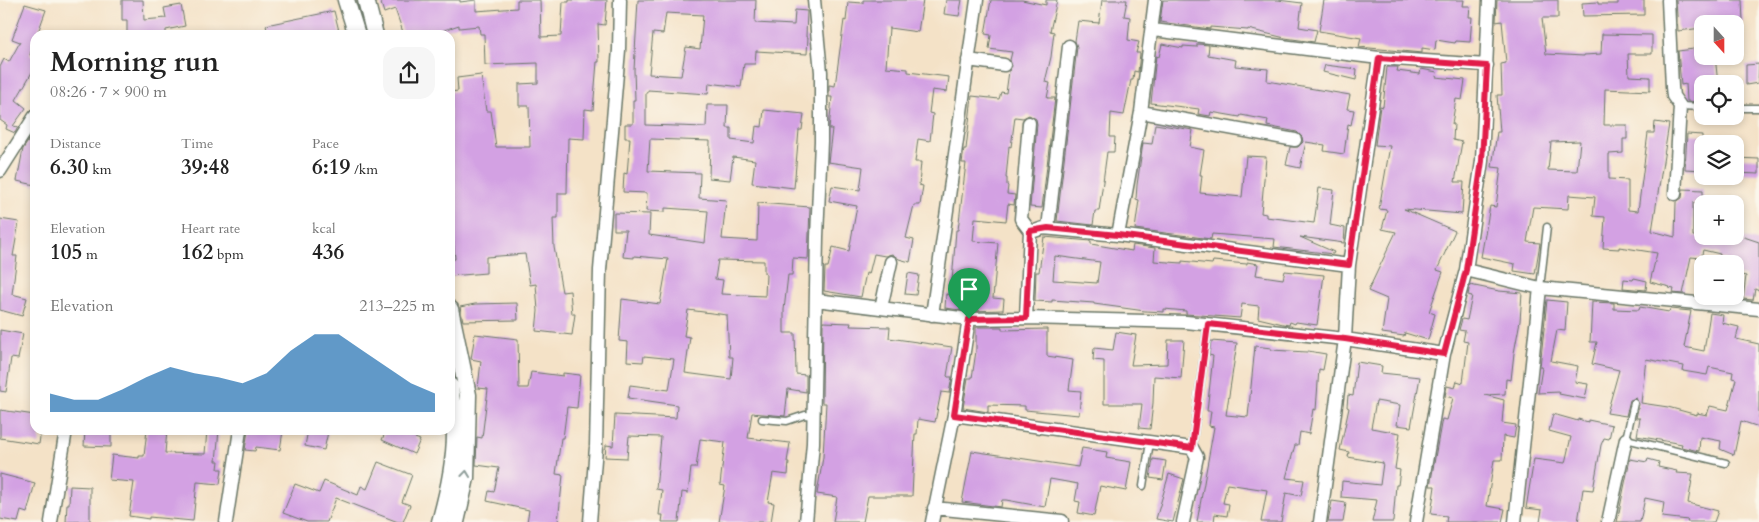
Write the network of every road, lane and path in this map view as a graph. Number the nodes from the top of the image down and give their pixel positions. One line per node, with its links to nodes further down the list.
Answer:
1 (346, 0): 9 (main road)
2 (366, 0): 10 (main road)
3 (620, 0): 63 (street)
4 (814, 0): 35 (street)
5 (977, 0): 14 (street)
6 (1155, 0): 11 (street)
7 (1489, 0): 16 (street)
8 (1668, 0): 17 (street)
9 (355, 30)
10 (374, 30)
11 (1153, 30): 13 (street); 21 (street)
12 (1069, 46): 28 (street)
13 (1379, 58): 16 (street); 32 (street)
14 (968, 60): 15 (street); 38 (street)
15 (1004, 65)
16 (1487, 66): 33 (street)
17 (1680, 106): 18 (lane); 26 (street)
18 (1694, 107)
19 (1744, 108): 20 (lane)
20 (1759, 108)
21 (1141, 112): 24 (street); 30 (street)
22 (1029, 123): 29 (street)
23 (30, 124): 25 (street)
24 (1295, 140)
25 (0, 171)
26 (1675, 194)
27 (1547, 227): 34 (lane)
28 (1048, 228): 29 (street); 30 (street)
29 (1030, 231): 39 (street)
30 (1118, 235): 32 (street)
31 (890, 262): 36 (street)
32 (1349, 265): 43 (street)
33 (1466, 270): 34 (street); 44 (street)
34 (1540, 288): 37 (street); 69 (street)
35 (816, 300): 36 (street); 47 (street)
36 (881, 308): 38 (street)
37 (1759, 309)
38 (932, 315): 40 (street)
39 (1026, 318): 40 (street); 41 (street)
40 (969, 319): 46 (street)
41 (1208, 324): 43 (street); 54 (lane)
42 (455, 333): 62 (main road, one-way to 42)
43 (1345, 339): 44 (street); 67 (street)
44 (1444, 354): 68 (street)
45 (1634, 403): 52 (lane)
46 (954, 415): 53 (street); 57 (street)
47 (813, 416): 48 (lane); 64 (street)
48 (762, 419)
49 (65, 435): 59 (street)
50 (239, 435): 60 (street)
51 (454, 435): 61 (main road)
52 (1626, 440): 55 (lane); 70 (street)
53 (1150, 442): 54 (street); 56 (lane)
54 (1192, 448): 66 (street)
55 (1726, 463)
56 (1143, 486)
57 (934, 508): 58 (street); 65 (street)
58 (1062, 520)
59 (51, 522)
60 (226, 522)
61 (440, 522)
62 (456, 522)
63 (590, 522)
64 (806, 522)
65 (932, 522)
66 (1182, 522)
67 (1320, 522)
68 (1416, 522)
69 (1515, 522)
70 (1608, 522)

